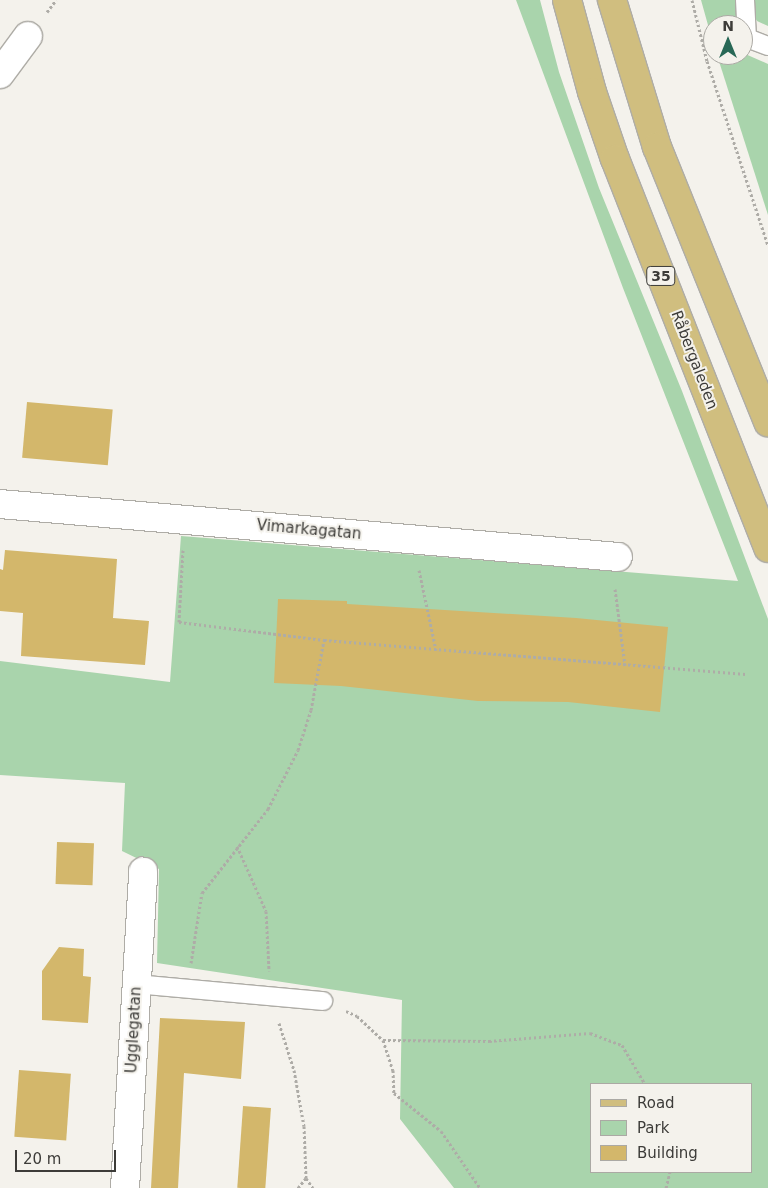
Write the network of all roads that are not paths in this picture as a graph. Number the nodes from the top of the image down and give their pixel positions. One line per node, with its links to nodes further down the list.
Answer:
1 (567, 0): 9 (main road, Råbergaleden / 35)
2 (612, 0): 7 (main road)
3 (745, 0): 5 (lane)
4 (28, 36): 6 (street)
5 (768, 46)
6 (0, 74)
7 (768, 422)
8 (0, 504): 10 (street, Vimarkagatan)
9 (768, 548)
10 (615, 556)
11 (143, 872): 12 (street, Ugglegatan)
12 (136, 984): 13 (lane); 14 (street, Ugglegatan)
13 (323, 1001)
14 (125, 1188)

